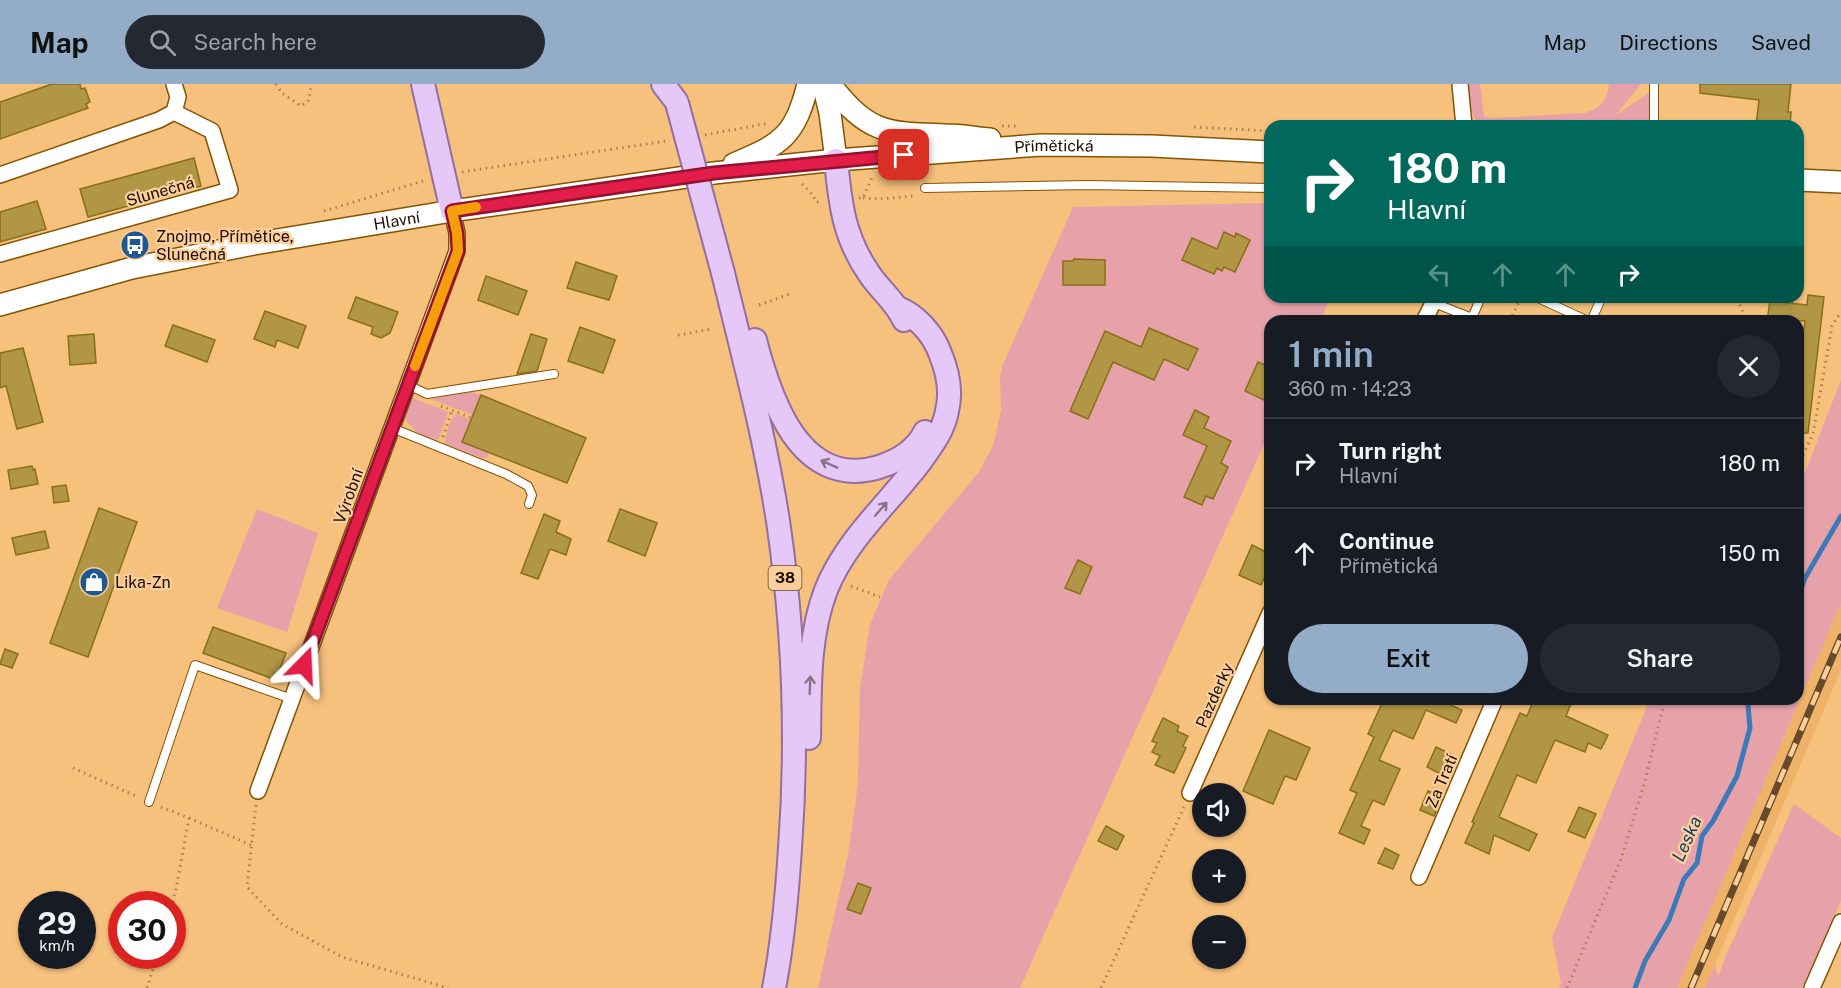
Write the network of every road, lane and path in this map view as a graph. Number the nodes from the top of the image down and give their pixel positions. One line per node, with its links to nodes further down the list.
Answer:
1 (174, 84): 11 (street)
2 (276, 84): 3 (path)
3 (312, 84)
4 (423, 84): 23 (main road)
5 (808, 84): 14 (main road)
6 (823, 84): 19 (main road)
7 (830, 84): 17 (main road)
8 (1460, 84): 12 (street)
9 (1654, 84): 13 (lane)
10 (672, 93): 35 (main road, 38, bridge)
11 (174, 112): 21 (street); 34 (street, Slunečná)
12 (1463, 120)
13 (1654, 120)
14 (794, 125): 15 (path); 20 (main road)
15 (703, 135)
16 (669, 141): 23 (path)
17 (1041, 145): 18 (main road, Přímětická); 19 (main road, Přímětická)
18 (1264, 153)
19 (836, 160): 20 (main road, Hlavní); 31 (main road)
20 (714, 173): 32 (main road, Hlavní)
21 (0, 175)
22 (874, 175): 30 (path)
23 (444, 176): 32 (main road); 33 (path)
24 (1804, 180): 26 (main road)
25 (799, 182): 31 (path)
26 (1832, 182)
27 (925, 188): 28 (lane)
28 (938, 188): 29 (lane); 30 (path)
29 (1264, 188)
30 (863, 198): 31 (path)
31 (840, 200): 41 (main road)
32 (452, 211): 39 (main road, Hlavní); 48 (street, Výrobní)
33 (321, 212)
34 (0, 254)
35 (723, 274): 41 (main road, one-way to 35); 67 (main road, 38)
36 (792, 293): 40 (path)
37 (1441, 303): 43 (lane)
38 (1549, 303): 44 (lane)
39 (0, 305)
40 (759, 305)
41 (898, 308): 67 (main road, one-way to 41)
42 (1841, 312): 52 (path)
43 (1464, 315)
44 (1576, 315)
45 (712, 329): 46 (path)
46 (678, 335)
47 (554, 374): 48 (lane)
48 (408, 385): 50 (street, Výrobní)
49 (452, 410): 51 (path)
50 (392, 428): 51 (lane); 57 (street, Výrobní)
51 (439, 447): 53 (lane)
52 (1804, 453)
53 (529, 504)
54 (844, 583): 55 (path)
55 (880, 597)
56 (1264, 626): 62 (street, Pazderky)
57 (292, 699): 61 (street, Výrobní); 63 (lane)
58 (1492, 705): 66 (street, Za Tratí)
59 (1664, 705): 75 (path)
60 (73, 768): 63 (path)
61 (258, 791): 65 (path)
62 (1190, 793): 74 (path)
63 (149, 802): 64 (path)
64 (189, 818): 65 (path); 68 (path)
65 (251, 845): 72 (path)
66 (1419, 876)
67 (788, 887): 73 (main road, 38)
68 (175, 891)
69 (1841, 922): 76 (street)
70 (153, 969): 71 (path)
71 (147, 988)
72 (448, 988)
73 (774, 988)
74 (1101, 988)
75 (1567, 988)
76 (1812, 988)

